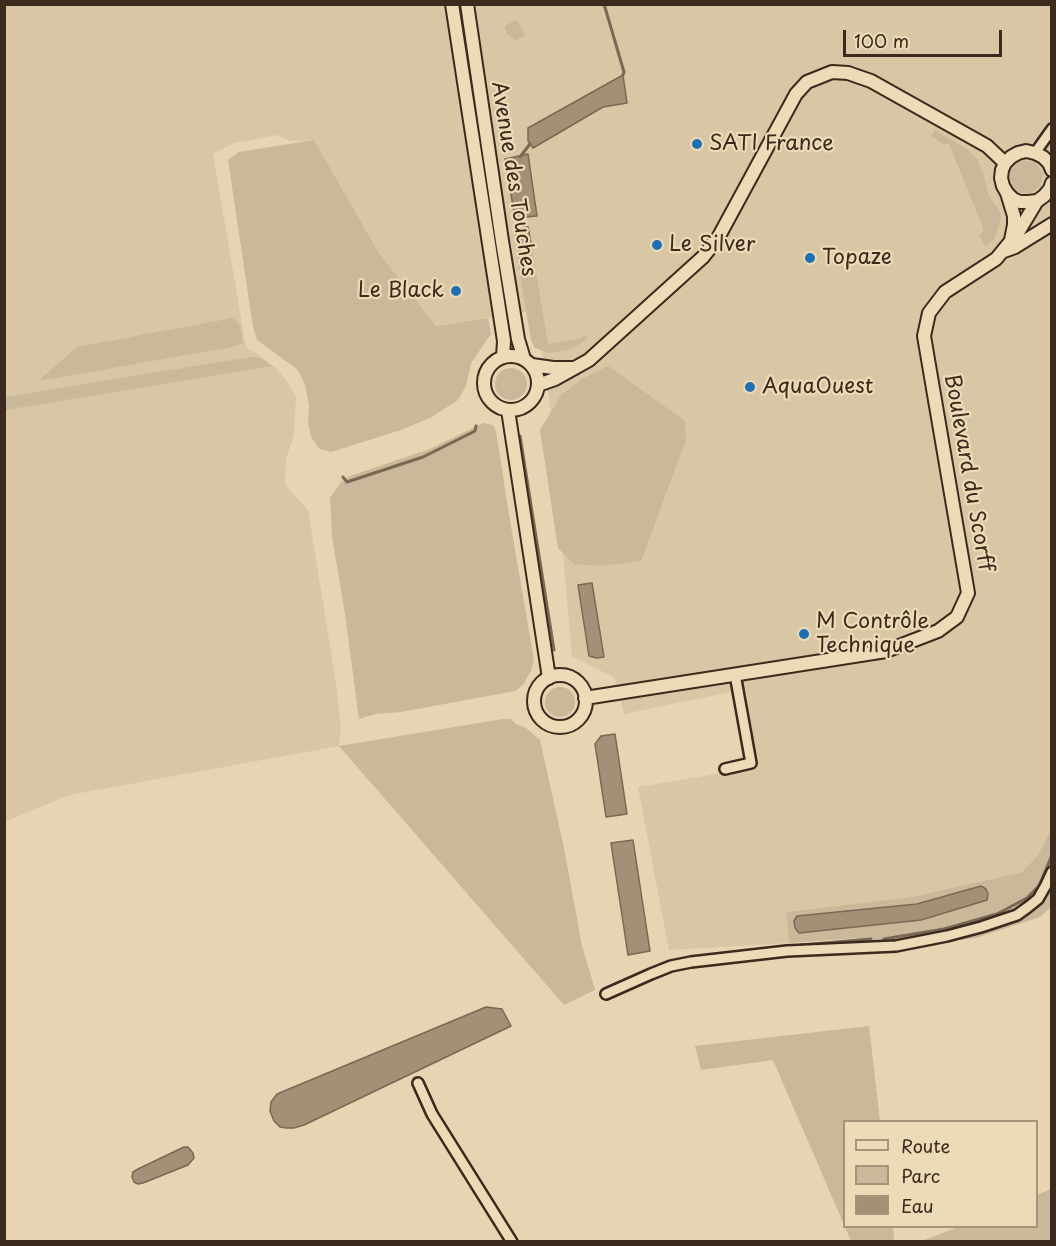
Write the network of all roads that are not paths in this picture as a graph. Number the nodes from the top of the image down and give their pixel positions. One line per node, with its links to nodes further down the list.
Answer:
1 (452, 4): 12 (street, Avenue des Touches)
2 (467, 4): 13 (street, Avenue des Touches)
3 (1052, 129): 4 (street)
4 (1035, 153): 5 (street); 6 (street)
5 (1005, 163): 8 (street); 14 (street)
6 (1052, 171)
7 (1051, 187): 9 (street, Boulevard du Scorff)
8 (1007, 193): 9 (street); 11 (street)
9 (1037, 201): 11 (street, Boulevard du Scorff)
10 (1052, 224): 11 (street)
11 (1007, 246): 17 (street, Boulevard du Scorff)
12 (503, 357): 13 (street); 16 (street)
13 (528, 362): 14 (street); 15 (street)
14 (576, 368): 15 (street)
15 (538, 385): 16 (street)
16 (508, 410): 18 (street)
17 (735, 675): 19 (street, Boulevard du Scorff); 20 (street)
18 (549, 678): 19 (street); 19 (street)
19 (585, 698)
20 (725, 769)
21 (1052, 872): 22 (street)
22 (606, 994)
23 (418, 1083): 24 (street)
24 (512, 1242)

